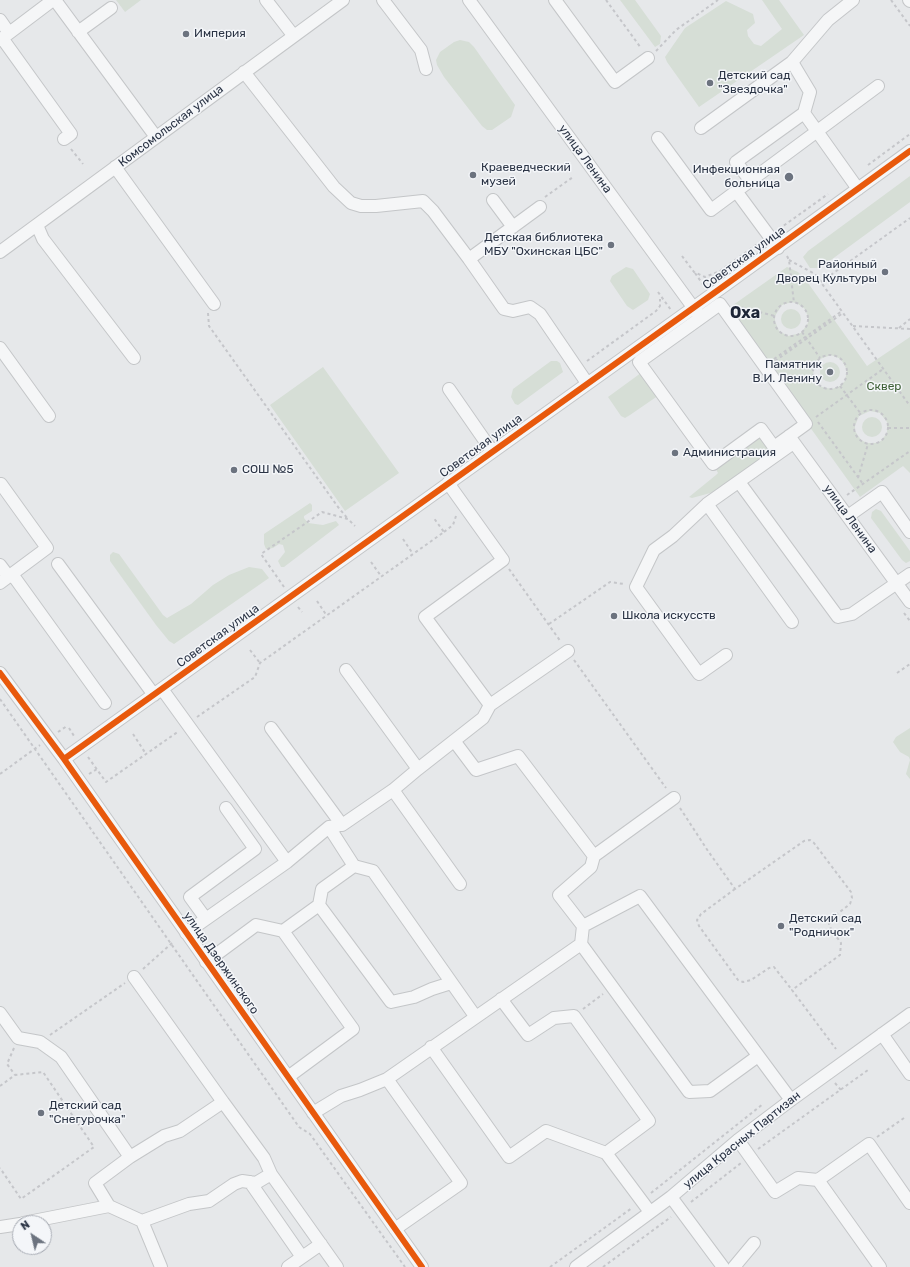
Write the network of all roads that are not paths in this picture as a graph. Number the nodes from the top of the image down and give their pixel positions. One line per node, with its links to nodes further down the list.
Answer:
1 (54, 0): 10 (street); 12 (street)
2 (266, 0): 11 (street)
3 (343, 0): 11 (street, Комсомольская улица)
4 (384, 0): 15 (street)
5 (469, 0): 37 (street, улица Ленина)
6 (555, 0): 13 (street)
7 (853, 0): 14 (street)
8 (111, 8): 10 (street)
9 (0, 20): 12 (street)
10 (78, 32): 21 (street)
11 (293, 35): 16 (street, Комсомольская улица)
12 (4, 37): 23 (street)
13 (648, 58)
14 (792, 62): 18 (street); 19 (street)
15 (426, 69)
16 (244, 72): 21 (street, Комсомольская улица); 35 (street)
17 (878, 86): 20 (street)
18 (804, 113): 20 (street); 26 (street)
19 (701, 128)
20 (816, 132): 26 (street); 27 (street)
21 (156, 137): 25 (street, Комсомольская улица)
22 (658, 138): 28 (street)
23 (64, 139)
24 (910, 151): 27 (street, Советская улица)
25 (115, 167): 31 (street, Комсомольская улица); 36 (street)
26 (750, 180): 28 (street)
27 (858, 189): 34 (street, Советская улица)
28 (736, 191): 34 (street)
29 (493, 200): 32 (street)
30 (540, 207): 32 (street)
31 (37, 225): 33 (street, Комсомольская улица); 39 (street)
32 (512, 227): 35 (street)
33 (0, 252)
34 (782, 252): 37 (street, Советская улица)
35 (469, 259): 40 (street)
36 (214, 304)
37 (697, 313): 40 (street, Советская улица); 43 (street); 43 (street)
38 (0, 348): 42 (street)
39 (134, 358)
40 (587, 383): 44 (street, Советская улица)
41 (449, 389): 44 (street)
42 (49, 416)
43 (792, 439): 45 (street); 49 (street, улица Ленина)
44 (492, 451): 46 (street, Советская улица)
45 (739, 482): 48 (street); 55 (street)
46 (448, 483): 62 (street, Советская улица); 64 (street)
47 (1, 484): 54 (street)
48 (707, 504): 57 (street); 59 (street)
49 (848, 516): 50 (street); 55 (street, улица Ленина)
50 (910, 532)
51 (58, 564): 62 (street)
52 (0, 565): 54 (street)
53 (910, 574): 55 (street)
54 (7, 578): 63 (street)
55 (897, 583): 56 (street, улица Ленина)
56 (910, 602)
57 (792, 622)
58 (568, 651): 64 (street)
59 (726, 655)
60 (346, 670): 68 (street)
61 (0, 673): 67 (street, улица Дзержинского)
62 (158, 692): 67 (street, Советская улица); 75 (street)
63 (106, 702)
64 (490, 705): 66 (street)
65 (271, 728): 72 (street)
66 (455, 742): 68 (street); 74 (street)
67 (64, 759): 82 (street, улица Дзержинского)
68 (418, 769): 69 (street)
69 (393, 790): 72 (street); 77 (street)
70 (674, 798): 74 (street)
71 (226, 808): 79 (street)
72 (342, 825): 73 (street)
73 (329, 827): 75 (street); 76 (street)
74 (594, 856): 80 (street)
75 (287, 862): 79 (street)
76 (354, 866): 78 (street); 86 (street)
77 (460, 884)
78 (319, 905): 81 (street); 86 (street)
79 (206, 919): 82 (street)
80 (584, 926): 83 (street); 93 (street)
81 (283, 931): 84 (street); 95 (street)
82 (186, 933): 84 (street, улица Дзержинского)
83 (581, 944): 87 (street); 93 (street)
84 (206, 962): 95 (street, улица Дзержинского)
85 (134, 977): 98 (street)
86 (451, 984): 90 (street)
87 (502, 999): 90 (street); 101 (street)
88 (0, 1013): 102 (street)
89 (910, 1014): 91 (street, улица Красных Партизан)
90 (475, 1016): 92 (street)
91 (882, 1034): 94 (street); 97 (street, улица Красных Партизан)
92 (431, 1047): 96 (street); 101 (street)
93 (758, 1056): 97 (street)
94 (910, 1074)
95 (288, 1077): 99 (street, улица Дзержинского)
96 (387, 1079): 99 (street); 114 (street)
97 (791, 1100): 100 (street, улица Красных Партизан)
98 (223, 1102): 102 (street); 103 (street)
99 (313, 1112): 114 (street, улица Дзержинского)
100 (738, 1140): 104 (street); 106 (street, улица Красных Партизан)
101 (606, 1153): 109 (street)
102 (130, 1157): 108 (street)
103 (271, 1174): 105 (street); 116 (street)
104 (818, 1180): 107 (street); 125 (street)
105 (250, 1182): 111 (street); 117 (street)
106 (671, 1197): 109 (street, улица Красных Партизан); 123 (street)
107 (910, 1203)
108 (109, 1206): 110 (street); 111 (street)
109 (650, 1212): 122 (street, улица Красных Партизан)
110 (52, 1217)
111 (142, 1221): 118 (street)
112 (12, 1225): 113 (street)
113 (0, 1227)
114 (395, 1229): 121 (street, улица Дзержинского)
115 (754, 1243): 124 (street)
116 (321, 1244): 117 (street); 120 (street)
117 (302, 1257): 119 (street)
118 (161, 1267)
119 (288, 1267)
120 (337, 1267)
121 (422, 1267)
122 (576, 1267)
123 (723, 1267)
124 (734, 1267)
125 (880, 1267)

